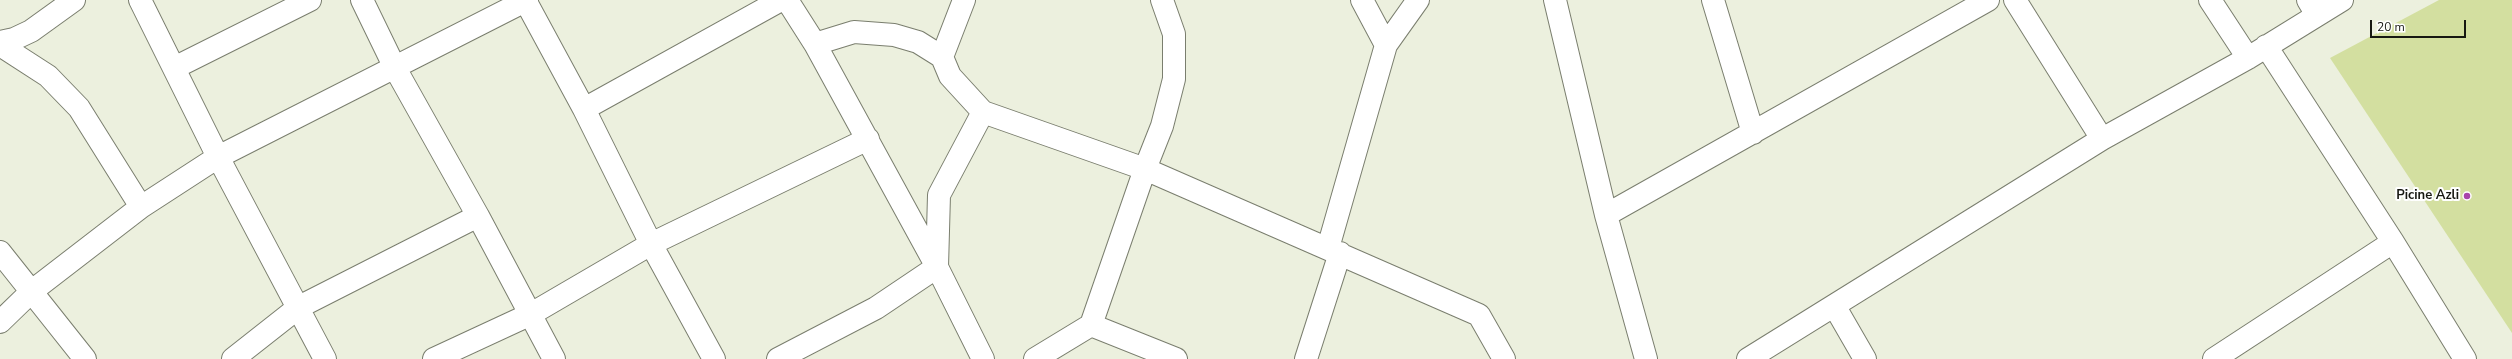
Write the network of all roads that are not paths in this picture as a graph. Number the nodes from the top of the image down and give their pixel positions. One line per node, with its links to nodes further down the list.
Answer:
1 (74, 0): 19 (street)
2 (140, 0): 26 (street)
3 (310, 0): 26 (street)
4 (362, 0): 27 (street)
5 (526, 0): 27 (street); 28 (street)
6 (782, 0): 28 (street)
7 (787, 0): 20 (street)
8 (964, 0): 24 (street)
9 (1162, 0): 34 (street)
10 (1362, 0): 22 (street)
11 (1418, 0): 22 (street)
12 (1555, 0): 36 (street)
13 (1713, 0): 30 (street)
14 (1988, 0): 30 (street)
15 (2015, 0): 32 (street)
16 (2210, 0): 25 (street)
17 (2342, 0): 18 (street)
18 (2312, 8): 23 (street)
19 (0, 42)
20 (815, 44): 24 (street); 31 (street)
21 (0, 45): 35 (street)
22 (1386, 45): 40 (street)
23 (2266, 46): 25 (street); 38 (street)
24 (942, 57): 29 (street)
25 (2248, 58): 32 (street)
26 (174, 68): 33 (street)
27 (395, 68): 33 (street); 37 (street)
28 (584, 109): 39 (street)
29 (983, 112): 34 (street); 42 (street)
30 (1753, 133): 36 (street)
31 (868, 139): 39 (street); 42 (street)
32 (2102, 139): 45 (street)
33 (218, 157): 35 (street); 44 (street)
34 (1145, 169): 40 (street); 48 (street)
35 (141, 207): 43 (street)
36 (1606, 215): 61 (street)
37 (478, 216): 44 (street); 46 (street)
38 (2394, 242): 64 (street); 65 (street)
39 (651, 244): 46 (street); 54 (street)
40 (1334, 250): 59 (street); 60 (street)
41 (0, 252): 43 (street)
42 (937, 267): 55 (street); 56 (street)
43 (32, 290): 47 (street); 49 (street)
44 (299, 307): 50 (street); 51 (street)
45 (1835, 307): 62 (street); 63 (street)
46 (531, 314): 52 (street); 53 (street)
47 (0, 322)
48 (1091, 325): 57 (street); 58 (street)
49 (85, 359)
50 (233, 359)
51 (325, 359)
52 (434, 359)
53 (554, 359)
54 (714, 359)
55 (778, 359)
56 (983, 359)
57 (1034, 359)
58 (1176, 359)
59 (1306, 359)
60 (1504, 359)
61 (1646, 359)
62 (1748, 359)
63 (1865, 359)
64 (2214, 359)
65 (2465, 359)

